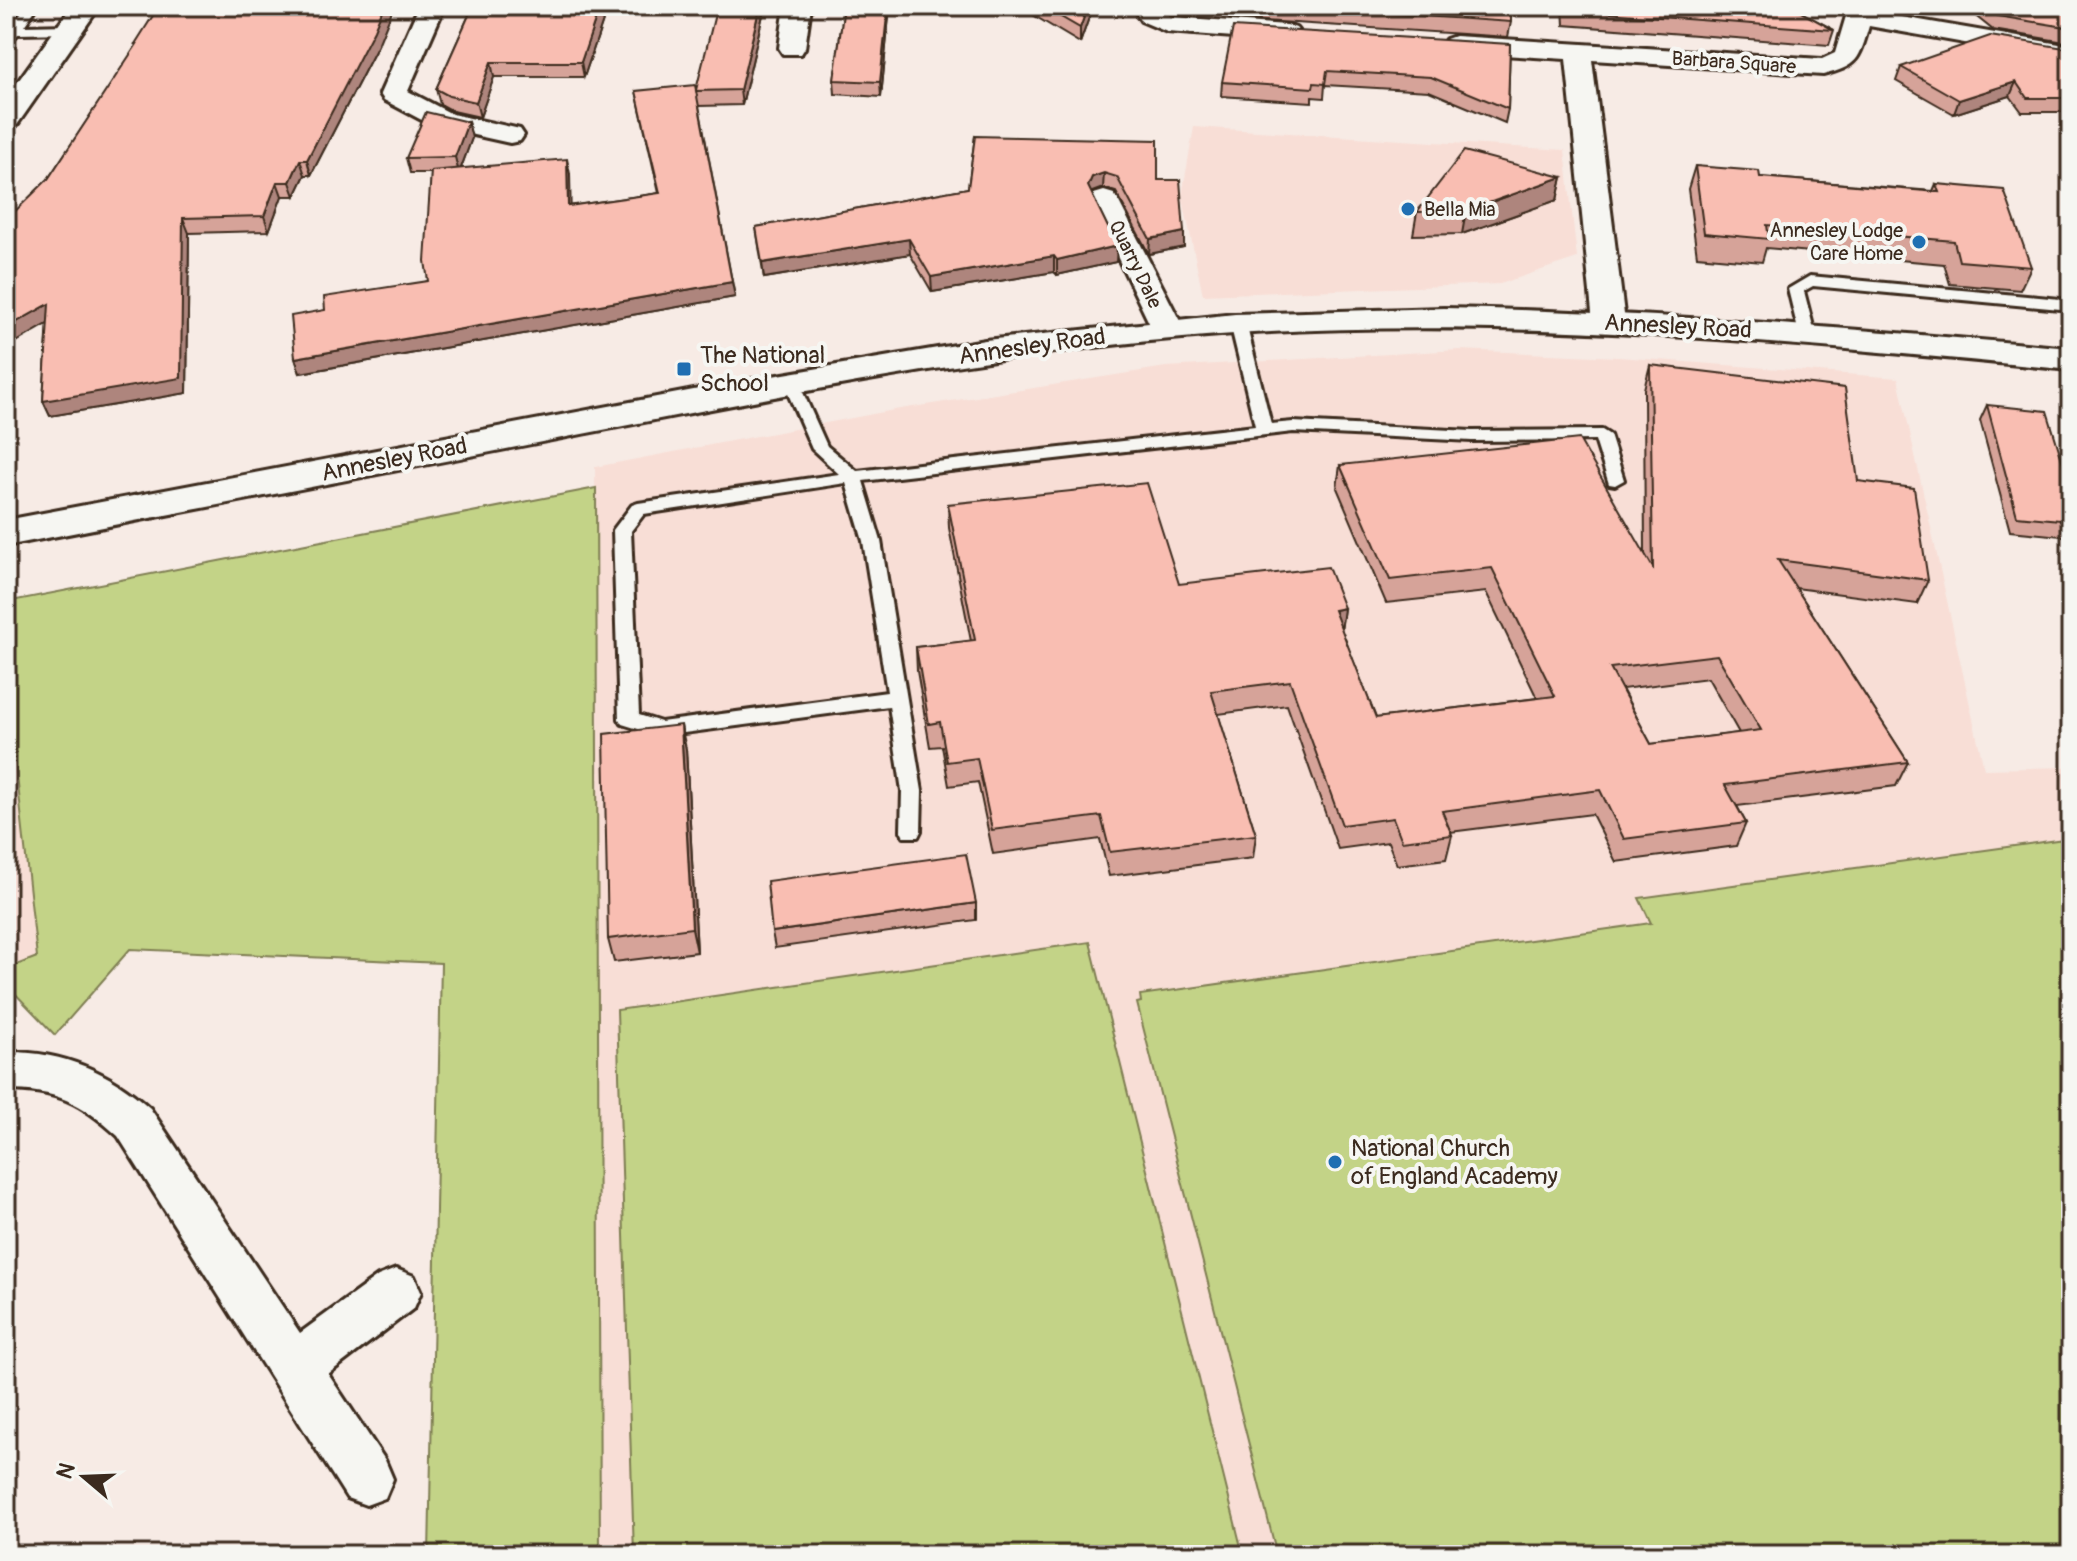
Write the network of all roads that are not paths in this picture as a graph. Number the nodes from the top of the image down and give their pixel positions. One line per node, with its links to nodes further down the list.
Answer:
1 (32, 6): 7 (lane)
2 (432, 6): 15 (street)
3 (798, 6): 11 (street)
4 (1145, 6): 8 (street)
5 (1860, 12): 12 (street, Barbara Square); 13 (street, Barbara Square)
6 (78, 17): 7 (lane); 14 (street)
7 (15, 30): 9 (lane)
8 (1309, 35)
9 (6, 42)
10 (1435, 43): 12 (street, Barbara Square)
11 (792, 48)
12 (1578, 52): 18 (street)
13 (2071, 54)
14 (6, 119)
15 (510, 135)
16 (1104, 200): 20 (street, Quarry Dale)
17 (2071, 305): 21 (lane)
18 (1609, 322): 19 (street, Annesley Road); 21 (street, Annesley Road)
19 (1238, 323): 20 (street, Annesley Road); 24 (lane)
20 (1168, 329): 23 (street, Annesley Road)
21 (1807, 334): 22 (street, Annesley Road)
22 (2071, 359)
23 (791, 382): 25 (lane); 27 (street, Annesley Road)
24 (1264, 430): 25 (lane); 26 (lane)
25 (853, 477): 28 (lane); 28 (lane)
26 (1615, 480)
27 (6, 533)
28 (897, 698): 29 (lane)
29 (911, 831)
30 (6, 1071): 32 (street)
31 (396, 1292): 32 (street)
32 (295, 1368): 33 (street)
33 (366, 1479)

